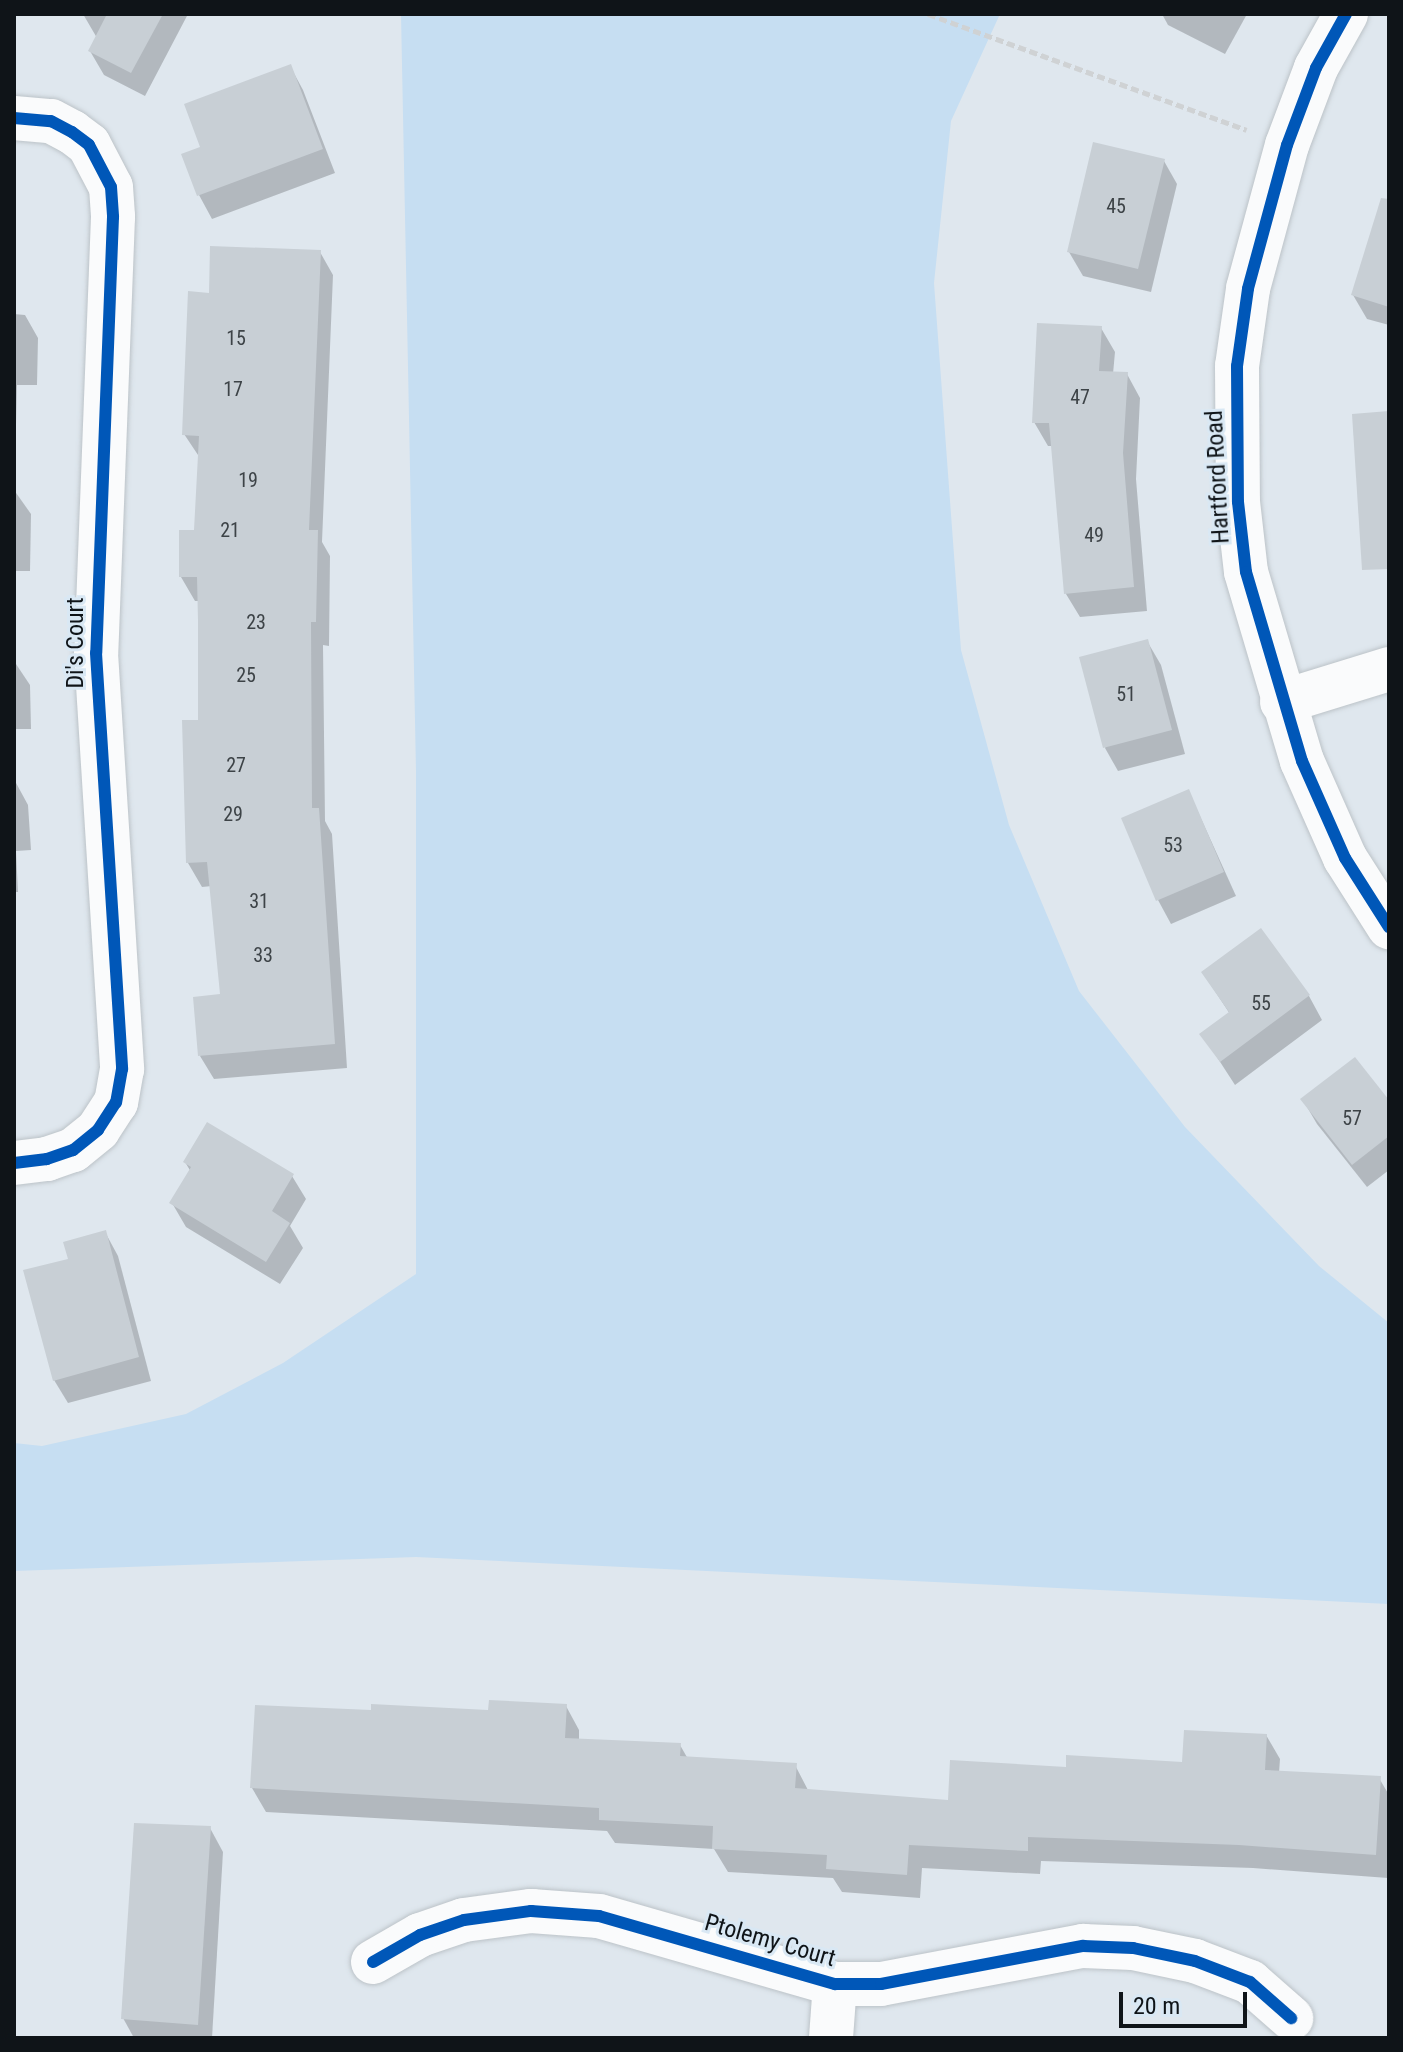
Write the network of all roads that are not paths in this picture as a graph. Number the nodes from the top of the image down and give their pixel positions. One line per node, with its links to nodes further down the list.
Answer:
1 (1346, 14): 4 (street, Hartford Road)
2 (14, 118): 6 (street, Di's Court)
3 (1389, 669): 4 (street)
4 (1282, 702): 5 (street, Hartford Road)
5 (1389, 927)
6 (14, 1163)
7 (373, 1962): 8 (street, Ptolemy Court)
8 (835, 1984): 9 (street, Ptolemy Court); 10 (street)
9 (1291, 2018)
10 (831, 2038)

